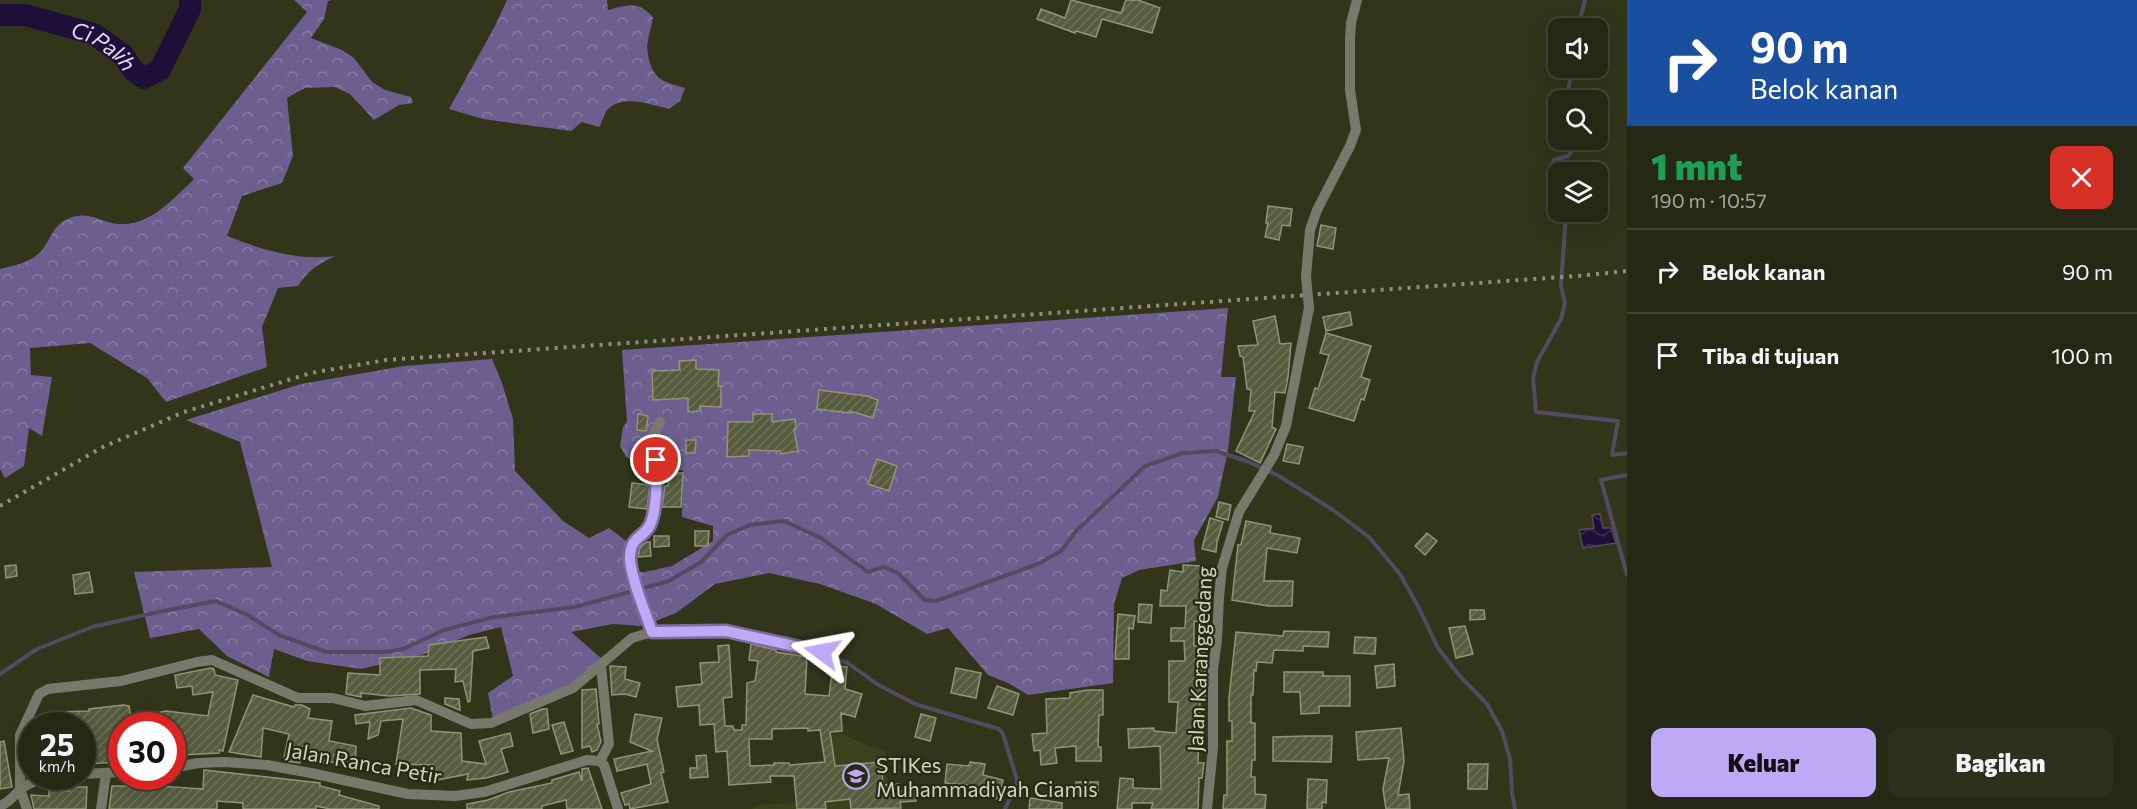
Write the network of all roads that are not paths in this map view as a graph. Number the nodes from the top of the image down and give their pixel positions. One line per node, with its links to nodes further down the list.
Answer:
1 (1357, 0): 17 (street, Jalan Karanggedang, bridge)
2 (660, 422): 3 (street)
3 (652, 632): 4 (street); 5 (street)
4 (822, 652)
5 (601, 666): 6 (street); 7 (street)
6 (31, 712)
7 (600, 760): 8 (street, Jalan Ranca Petir); 16 (street)
8 (186, 765)
9 (96, 774): 10 (street)
10 (106, 774): 15 (street)
11 (19, 790): 13 (street)
12 (20, 790): 14 (street)
13 (0, 806)
14 (27, 809)
15 (101, 809)
16 (618, 809)
17 (1208, 809)

